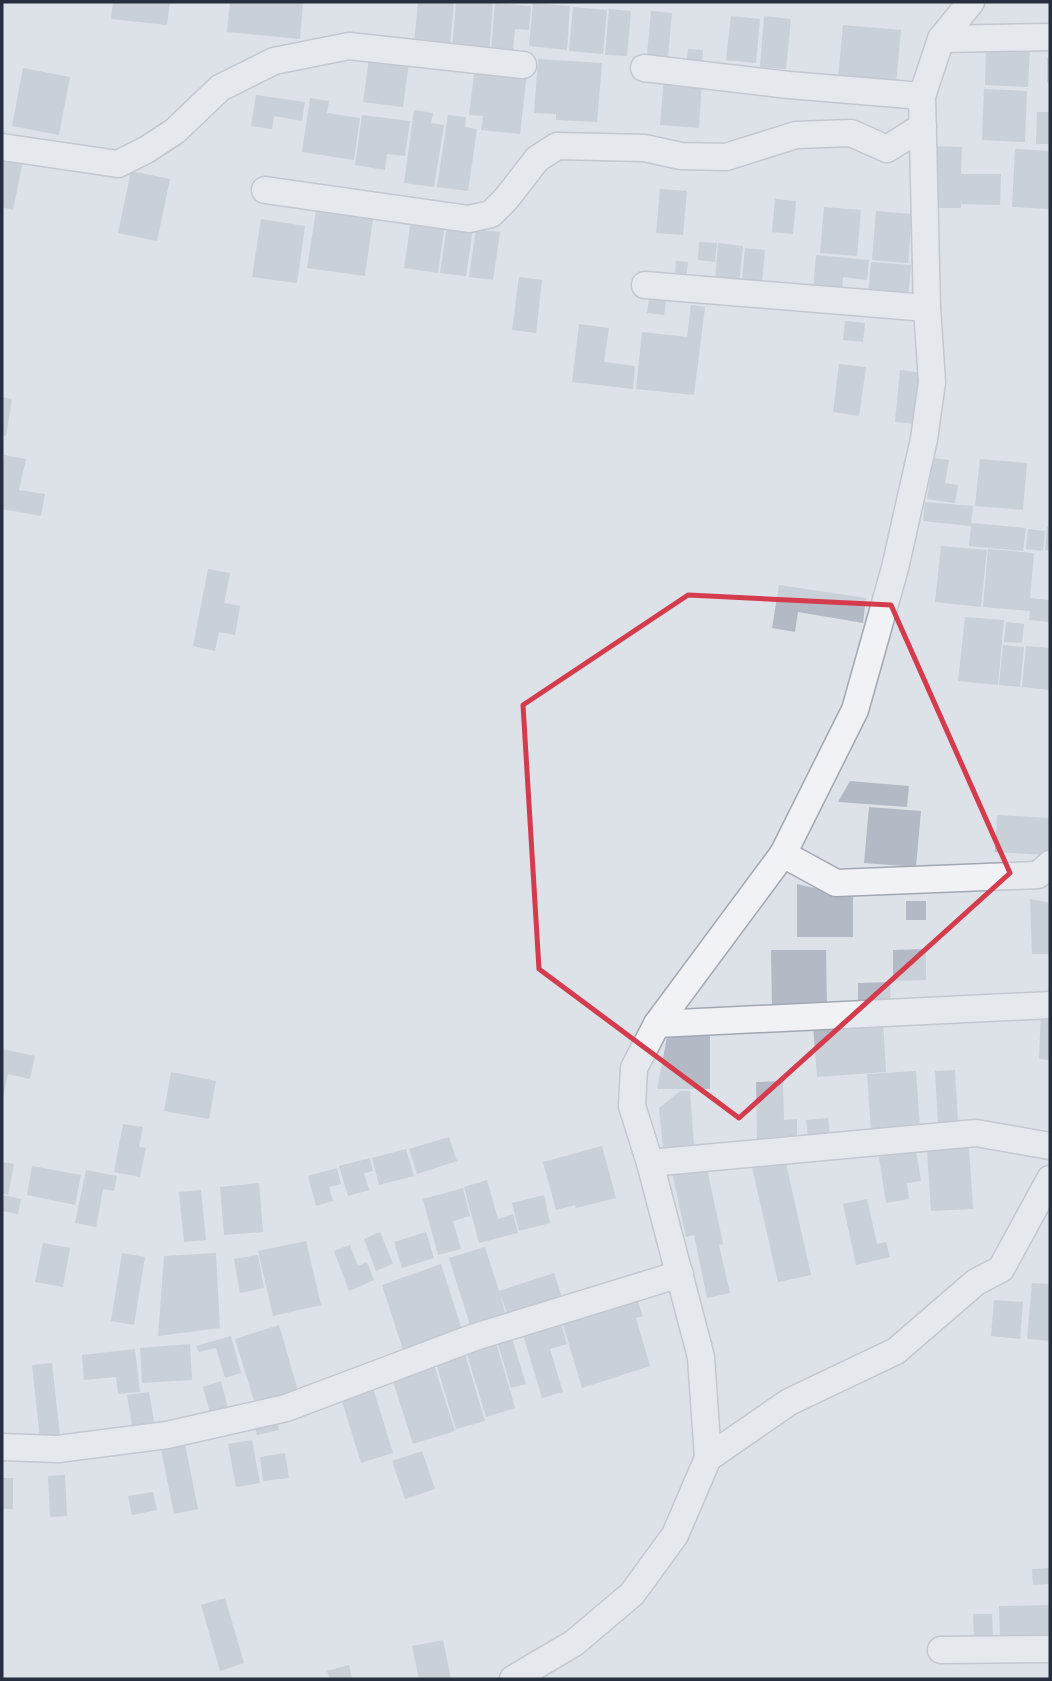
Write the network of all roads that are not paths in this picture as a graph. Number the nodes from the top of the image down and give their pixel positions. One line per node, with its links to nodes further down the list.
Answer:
1 (971, 2): 3 (street)
2 (1050, 37): 3 (street)
3 (941, 39): 6 (street)
4 (523, 65): 8 (street)
5 (644, 68): 6 (street)
6 (922, 96): 7 (street)
7 (923, 126): 9 (street); 11 (street)
8 (2, 147)
9 (265, 190)
10 (646, 285): 11 (street)
11 (927, 308): 12 (street)
12 (783, 854): 13 (street); 15 (street)
13 (1050, 864)
14 (1050, 1004): 15 (street)
15 (657, 1024): 17 (street)
16 (1050, 1146): 17 (street)
17 (650, 1164): 19 (street)
18 (1050, 1179): 21 (street)
19 (680, 1274): 20 (street); 21 (street)
20 (2, 1447)
21 (708, 1458): 24 (street)
22 (1050, 1649): 23 (street)
23 (941, 1650)
24 (513, 1679)

